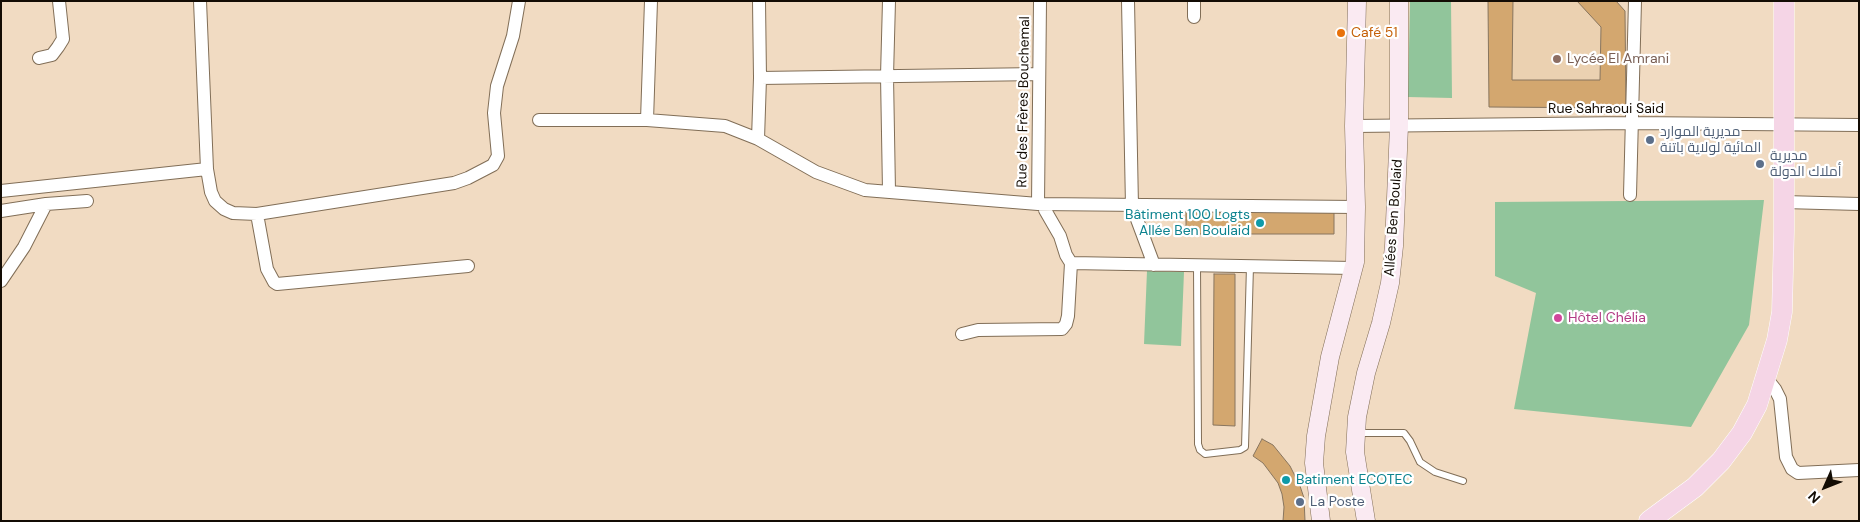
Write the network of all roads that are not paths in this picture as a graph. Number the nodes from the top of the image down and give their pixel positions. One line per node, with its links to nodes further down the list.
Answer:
1 (59, 1): 15 (street)
2 (200, 1): 27 (street)
3 (519, 1): 39 (street)
4 (651, 1): 20 (street)
5 (759, 1): 18 (street)
6 (889, 1): 17 (street)
7 (1040, 1): 16 (street, Rue des Frères Bouchemal)
8 (1128, 1): 35 (street)
9 (1194, 1): 14 (street)
10 (1358, 1): 24 (main road)
11 (1399, 1): 25 (main road, Allées Ben Boulaid)
12 (1635, 1): 21 (street)
13 (1784, 1): 22 (main road)
14 (1194, 17)
15 (39, 58)
16 (1039, 74): 17 (street); 36 (street, Rue des Frères Bouchemal)
17 (886, 76): 18 (street); 29 (street)
18 (760, 78): 26 (street)
19 (539, 120): 20 (street)
20 (647, 120): 26 (street)
21 (1630, 123): 22 (street, Rue Sahraoui Said); 25 (street, Rue Sahraoui Said); 30 (street)
22 (1785, 123): 23 (street, Rue Sahraoui Said); 32 (main road)
23 (1859, 124)
24 (1354, 126): 25 (street, Rue Sahraoui Said); 37 (main road)
25 (1399, 126): 49 (main road, Allées Ben Boulaid)
26 (758, 139): 29 (street)
27 (207, 168): 28 (street); 39 (street)
28 (1, 191)
29 (889, 192): 36 (street)
30 (1630, 194)
31 (87, 201): 33 (street)
32 (1784, 202): 34 (street); 48 (main road)
33 (46, 204): 38 (street); 46 (street)
34 (1859, 204)
35 (1132, 206): 36 (street); 37 (street); 41 (street)
36 (1041, 207): 40 (street)
37 (1356, 207): 45 (main road)
38 (1, 211)
39 (257, 214): 42 (street)
40 (1071, 263): 41 (street); 47 (street)
41 (1154, 265): 43 (street)
42 (468, 266)
43 (1197, 266): 44 (street); 44 (lane)
44 (1250, 266): 45 (street)
45 (1353, 268): 52 (main road)
46 (1, 281)
47 (962, 334)
48 (1766, 379): 50 (street); 54 (main road)
49 (1356, 433): 51 (lane); 53 (main road, Allées Ben Boulaid)
50 (1859, 470)
51 (1463, 481)
52 (1321, 521)
53 (1366, 521)
54 (1649, 521)

